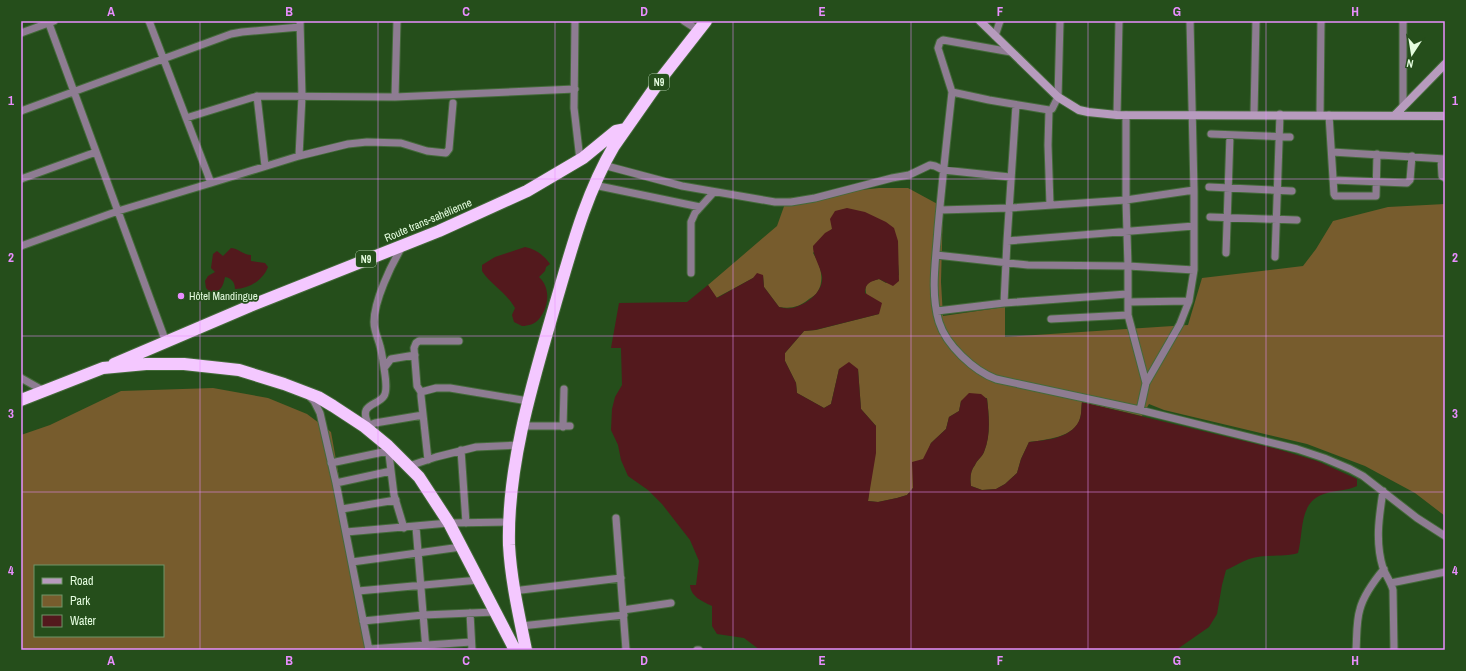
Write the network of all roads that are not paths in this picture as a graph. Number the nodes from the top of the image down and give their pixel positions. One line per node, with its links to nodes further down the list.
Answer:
1 (149, 21): 18 (street)
2 (397, 21): 25 (street)
3 (575, 21): 20 (street)
4 (980, 21): 16 (street)
5 (1000, 21): 16 (street)
6 (1060, 21): 26 (street)
7 (1119, 21): 32 (street)
8 (1190, 21): 34 (street)
9 (1256, 21): 35 (street)
10 (1321, 21): 37 (street)
11 (1403, 21): 29 (street)
12 (50, 22): 15 (street); 21 (street)
13 (300, 24): 18 (street); 24 (street)
14 (695, 24): 42 (highway, Route trans-sahélienne / N9)
15 (21, 33)
16 (995, 36): 17 (street)
17 (1011, 52): 22 (street); 26 (street)
18 (163, 59): 21 (street); 41 (street)
19 (1445, 64): 29 (street)
20 (575, 89): 25 (street); 53 (street)
21 (74, 91): 31 (street); 47 (street)
22 (952, 92): 28 (street); 56 (street)
23 (258, 96): 24 (street); 41 (street); 54 (street)
24 (302, 96): 25 (street); 50 (street)
25 (395, 97)
26 (1058, 97): 30 (street); 32 (street)
27 (453, 103): 50 (street)
28 (1016, 105): 30 (street); 57 (street)
29 (1403, 106): 39 (street)
30 (1049, 110): 71 (street)
31 (21, 111)
32 (1117, 114): 33 (street)
33 (1126, 114): 34 (street); 70 (street)
34 (1193, 114): 35 (street); 66 (street)
35 (1254, 114): 36 (street)
36 (1280, 114): 37 (street); 45 (street)
37 (1320, 115): 38 (street)
38 (1329, 115): 39 (street); 48 (street)
39 (1395, 115): 40 (street)
40 (1445, 116)
41 (186, 118): 62 (street)
42 (622, 130): 53 (highway, Route trans-sahélienne / N9); 55 (highway, Route trans-sahélienne / N9)
43 (1211, 134): 44 (street)
44 (1230, 135): 45 (street); 65 (street)
45 (1279, 136): 46 (street); 67 (street)
46 (1290, 137)
47 (96, 152): 59 (street); 75 (street)
48 (1332, 152): 49 (street); 60 (street)
49 (1378, 154): 51 (street); 61 (street)
50 (299, 156): 54 (street)
51 (1412, 156): 52 (street); 61 (street)
52 (1443, 159): 58 (street)
53 (580, 160): 83 (highway, Route trans-sahélienne / N9)
54 (265, 166): 62 (street)
55 (603, 166): 63 (highway, Route trans-sahélienne / N9); 69 (street)
56 (943, 170): 57 (street); 69 (street); 74 (street)
57 (1010, 177): 73 (street)
58 (1445, 178)
59 (21, 179)
60 (1333, 180): 61 (street); 61 (street)
61 (1377, 181)
62 (211, 184): 75 (street)
63 (594, 185): 72 (street); 111 (highway, Route trans-sahélienne / N9)
64 (1209, 187): 65 (street)
65 (1228, 188): 67 (street); 77 (street)
66 (1194, 190): 70 (street); 80 (street)
67 (1277, 190): 68 (street); 78 (street)
68 (1292, 191)
69 (714, 192): 72 (street)
70 (1126, 200): 71 (street); 81 (street)
71 (1050, 205): 73 (street)
72 (700, 207): 91 (street)
73 (1009, 208): 74 (street); 82 (street)
74 (940, 210): 86 (street)
75 (118, 211): 84 (street); 100 (street)
76 (1210, 216): 77 (street)
77 (1227, 218): 78 (street); 85 (street)
78 (1276, 220): 79 (street); 87 (street)
79 (1297, 220)
80 (1194, 226): 81 (street); 90 (street)
81 (1127, 231): 82 (street); 89 (street)
82 (1007, 241): 88 (street)
83 (403, 245): 100 (highway, Route trans-sahélienne / N9); 103 (street)
84 (21, 246)
85 (1226, 253)
86 (936, 254): 88 (street); 96 (street)
87 (1275, 257)
88 (1006, 261): 89 (street); 95 (street)
89 (1128, 266): 90 (street); 92 (street)
90 (1194, 270): 93 (street)
91 (691, 273)
92 (1128, 294): 94 (street); 95 (street)
93 (1190, 301): 94 (street); 105 (street)
94 (1128, 302): 97 (street)
95 (1004, 303): 96 (street)
96 (937, 311): 112 (street)
97 (1128, 314): 98 (street); 105 (street)
98 (1051, 319)
99 (459, 341): 101 (street)
100 (166, 342): 102 (highway, Route trans-sahélienne / N9)
101 (415, 355): 103 (street); 109 (street)
102 (103, 368): 107 (highway); 108 (highway)
103 (384, 368): 114 (street)
104 (21, 378): 108 (street)
105 (1146, 383): 112 (street)
106 (564, 389): 115 (street)
107 (302, 390): 114 (highway); 120 (street)
108 (44, 391): 110 (highway)
109 (420, 392): 111 (street); 113 (street)
110 (21, 400)
111 (528, 401): 115 (highway, Route trans-sahélienne / N9)
112 (1140, 410): 124 (street)
113 (423, 415): 114 (street); 119 (street)
114 (367, 426): 117 (highway)
115 (523, 426): 116 (highway, Route trans-sahélienne / N9)
116 (519, 445): 118 (street); 128 (highway, Route trans-sahélienne / N9)
117 (388, 448): 120 (street); 121 (highway); 122 (street)
118 (461, 450): 119 (street); 130 (street)
119 (428, 460): 121 (street)
120 (331, 462): 123 (street)
121 (408, 466): 129 (highway)
122 (391, 471): 123 (street); 125 (street)
123 (336, 483): 126 (street)
124 (1383, 491): 134 (street); 138 (street)
125 (396, 500): 126 (street); 132 (street)
126 (342, 509): 133 (street)
127 (616, 518): 140 (street)
128 (510, 522): 130 (street); 145 (highway, Route trans-sahélienne / N9)
129 (449, 523): 130 (street); 131 (street); 135 (highway)
130 (466, 523)
131 (416, 526): 132 (street); 136 (street)
132 (404, 528): 133 (street)
133 (346, 532): 137 (street)
134 (1445, 536)
135 (460, 547): 136 (street); 141 (highway)
136 (418, 553): 137 (street); 143 (street)
137 (352, 562): 144 (street)
138 (1384, 569): 142 (street); 159 (street)
139 (1445, 572): 142 (street)
140 (621, 578): 145 (street); 148 (street)
141 (479, 580): 143 (street); 147 (highway)
142 (1391, 583): 160 (street)
143 (420, 586): 144 (street); 150 (street)
144 (358, 591): 151 (street)
145 (513, 591): 152 (highway, Route trans-sahélienne / N9)
146 (671, 603): 148 (street)
147 (495, 612): 149 (street); 156 (highway)
148 (623, 612): 152 (street); 158 (street)
149 (470, 613): 150 (street); 153 (street)
150 (423, 615): 151 (street); 154 (street)
151 (363, 621): 155 (street)
152 (521, 626): 157 (highway, Route trans-sahélienne / N9)
153 (471, 646): 154 (street)
154 (426, 648): 155 (street)
155 (369, 649)
156 (515, 650)
157 (526, 650)
158 (626, 650)
159 (1356, 650)
160 (1394, 650)

